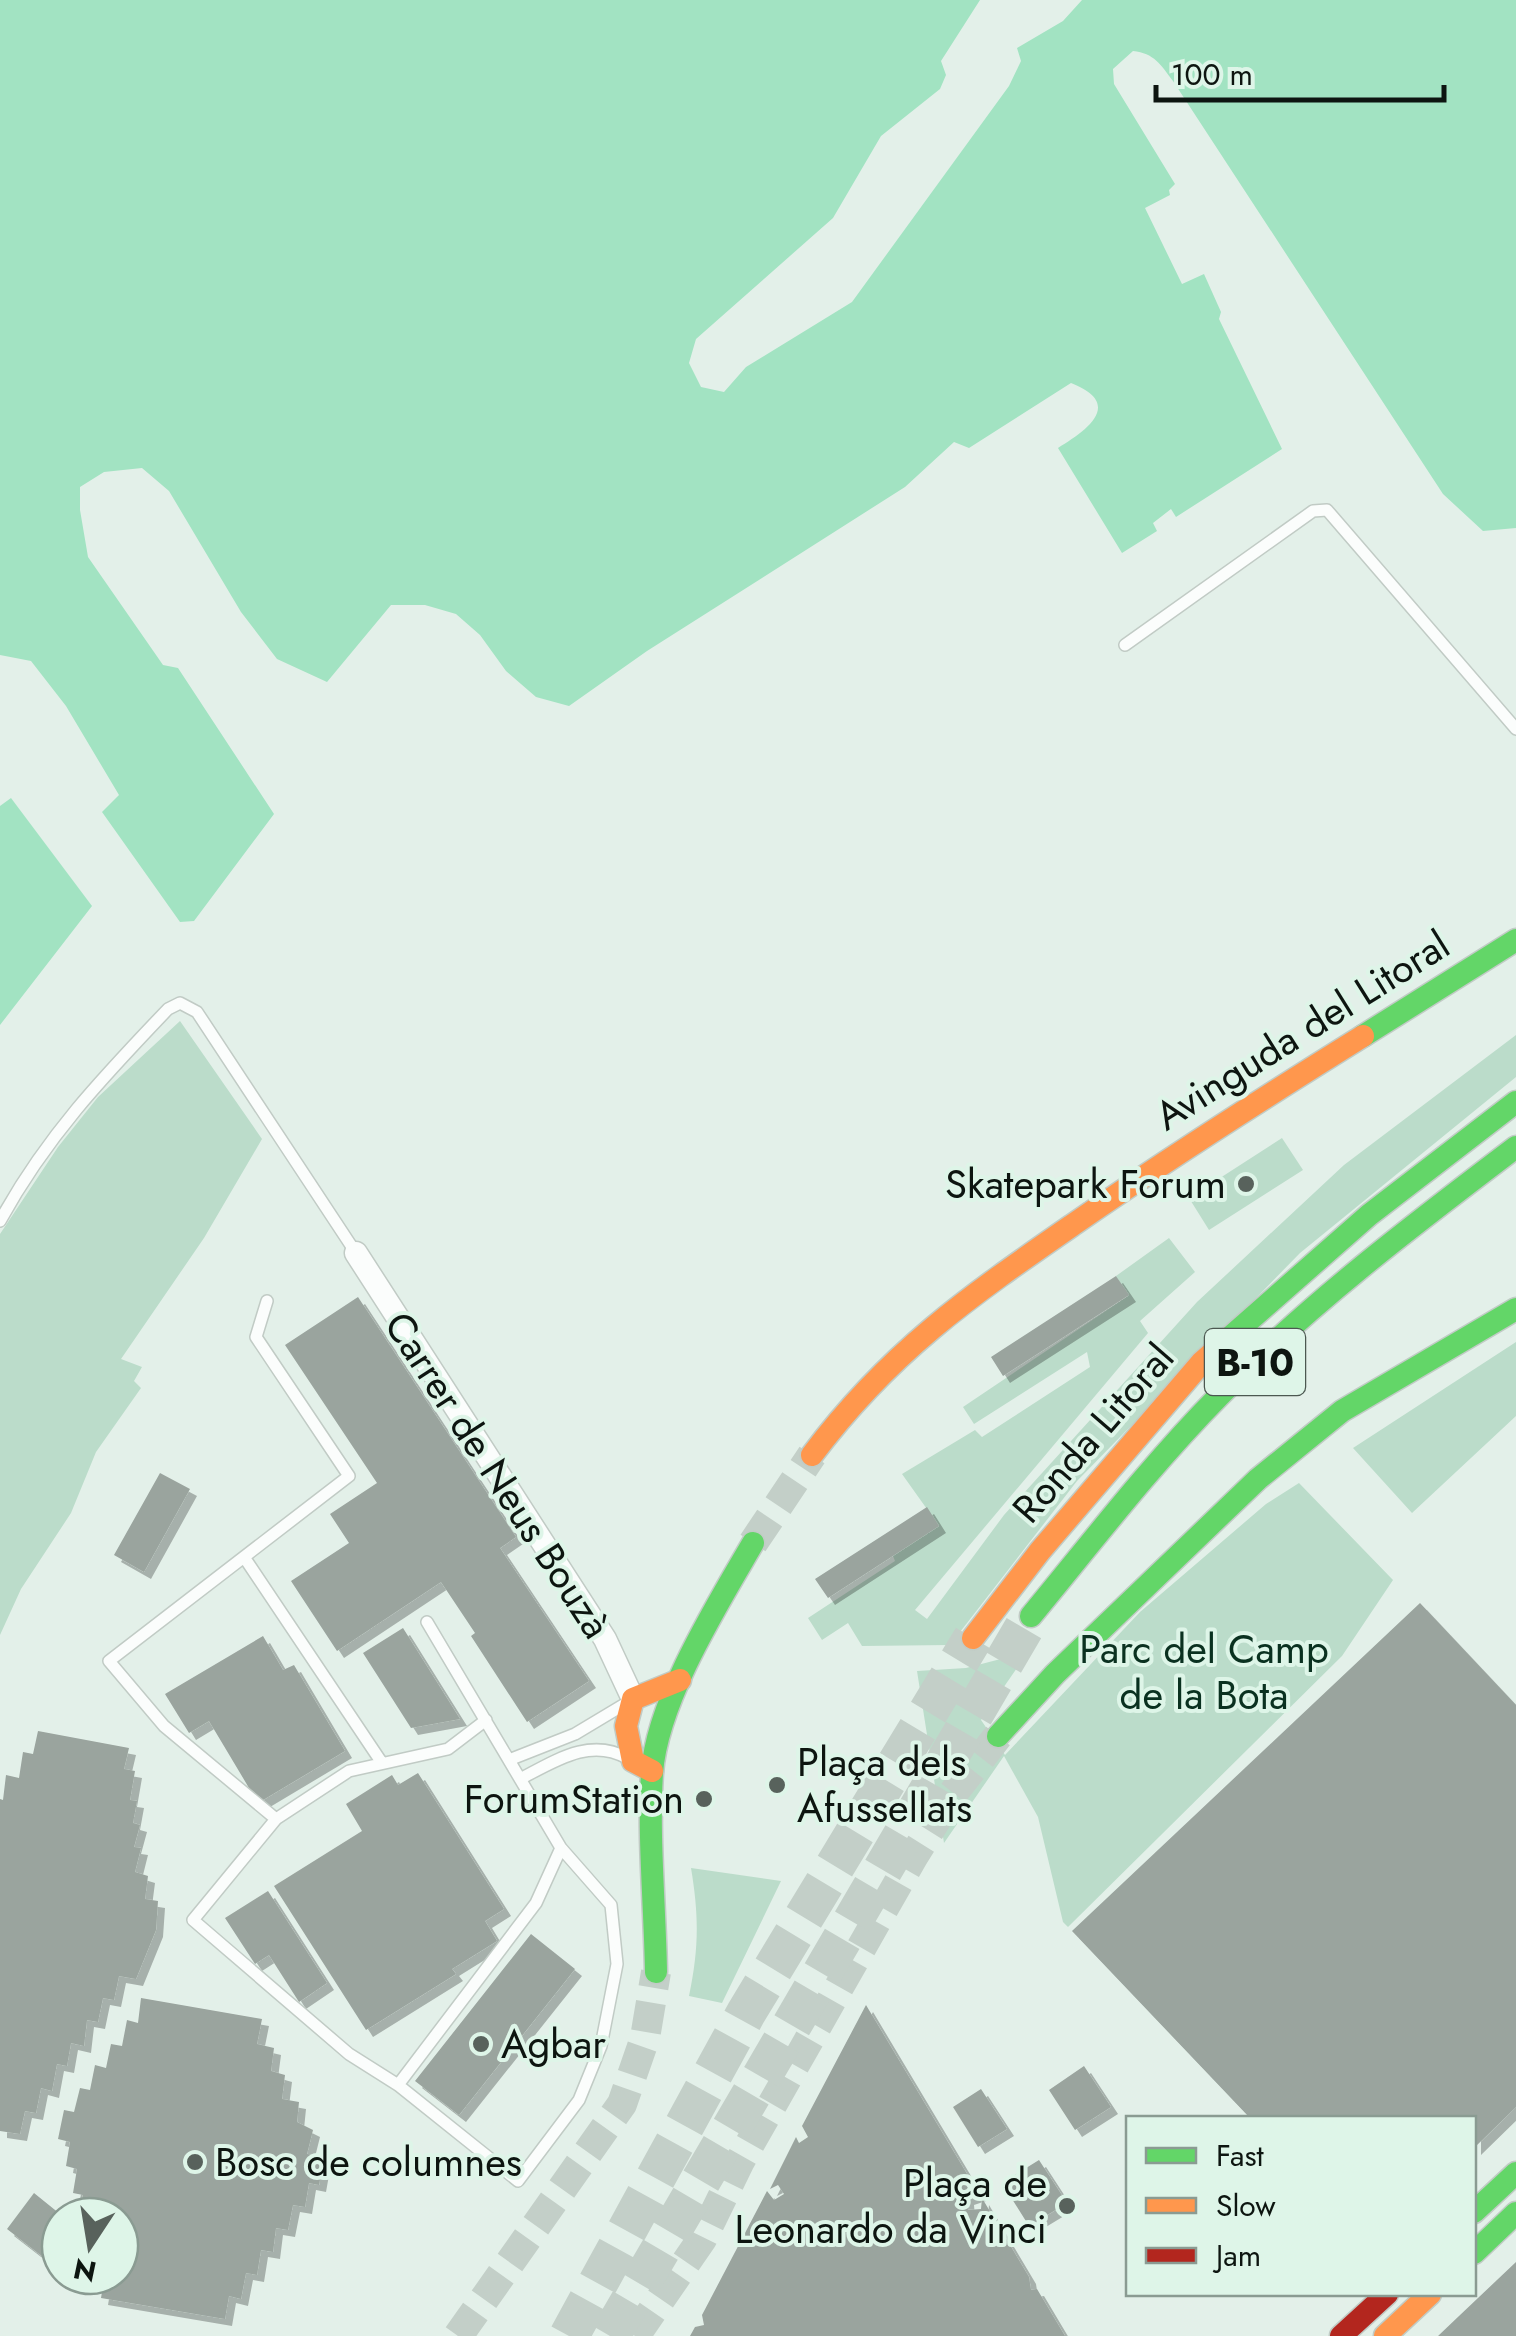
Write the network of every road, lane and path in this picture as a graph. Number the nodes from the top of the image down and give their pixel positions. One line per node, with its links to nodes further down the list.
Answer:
1 (1125, 645): 2 (lane)
2 (1516, 729)
3 (1516, 940): 10 (main road, Avinguda del Litoral)
4 (1516, 1102): 15 (main road, Ronda Litoral / B-10)
5 (1516, 1147): 13 (main road, Ronda Litoral / B-10)
6 (0, 1221): 7 (lane)
7 (356, 1254): 17 (street, Carrer de Neus Bouzà)
8 (267, 1301): 12 (lane)
9 (1516, 1309): 19 (main road)
10 (812, 1456)
11 (754, 1543): 16 (main road)
12 (244, 1557): 21 (lane); 24 (lane)
13 (1031, 1616)
14 (427, 1622): 18 (lane)
15 (973, 1638)
16 (680, 1680): 17 (main road); 22 (main road)
17 (633, 1700): 20 (lane); 22 (main road)
18 (486, 1720): 20 (lane); 21 (lane)
19 (998, 1736)
20 (509, 1760): 23 (lane)
21 (382, 1764): 24 (lane)
22 (642, 1766): 23 (lane); 26 (main road)
23 (520, 1779): 25 (lane)
24 (276, 1819): 27 (lane)
25 (561, 1848): 27 (lane); 27 (lane)
26 (656, 1972)
27 (398, 2086)
28 (1516, 2172): 29 (main road)
29 (1476, 2210)
30 (1516, 2213): 31 (main road)
31 (1476, 2250)
32 (1385, 2296): 34 (main road)
33 (1428, 2296): 35 (main road)
34 (1342, 2336)
35 (1385, 2336)

